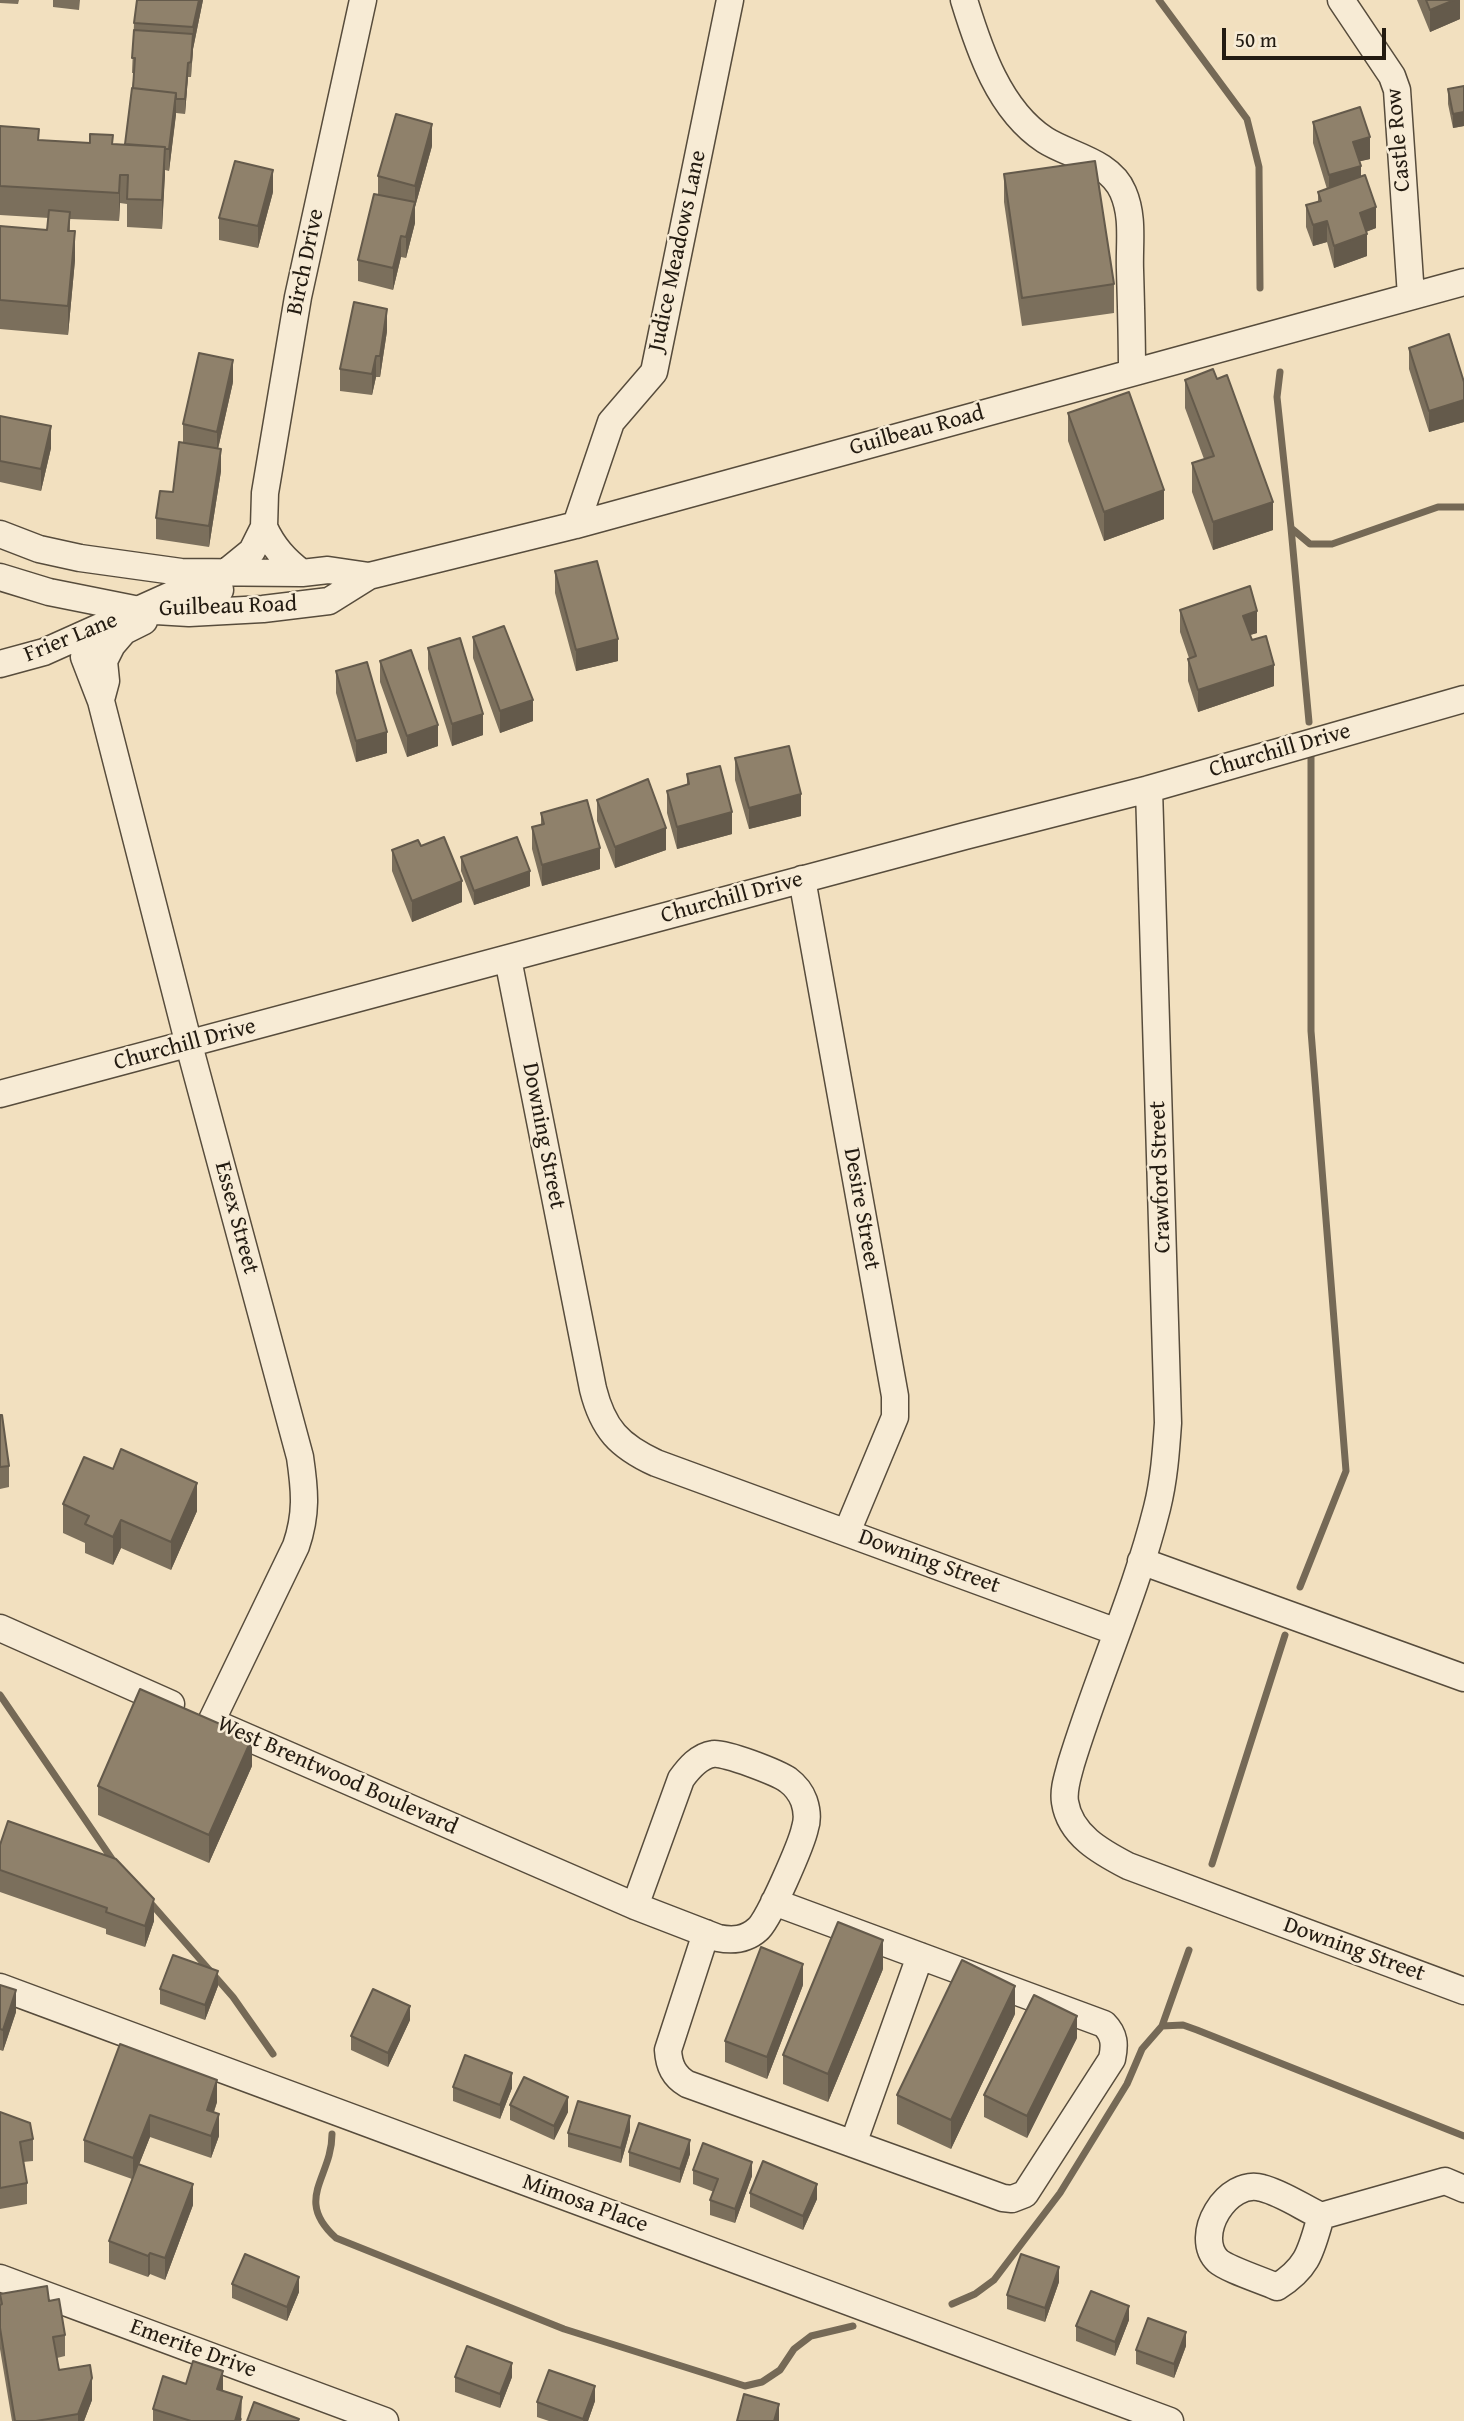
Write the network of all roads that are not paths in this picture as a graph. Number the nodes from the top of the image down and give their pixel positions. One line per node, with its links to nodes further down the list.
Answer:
1 (363, 0): 9 (street, Birch Drive)
2 (730, 0): 8 (street, Judice Meadows Lane)
3 (964, 0): 7 (street)
4 (1341, 0): 6 (street, Castle Row)
5 (1464, 282): 6 (street, Guilbeau Road)
6 (1411, 296): 7 (street, Guilbeau Road)
7 (1132, 371): 8 (street, Guilbeau Road)
8 (576, 525): 13 (street, Guilbeau Road)
9 (264, 527): 11 (street); 12 (street)
10 (0, 534): 11 (street, Guilbeau Road)
11 (225, 573): 12 (street, Guilbeau Road)
12 (302, 573): 13 (street, Guilbeau Road); 15 (street, Frier Lane)
13 (369, 576): 16 (street, Guilbeau Road)
14 (0, 577): 15 (street, Guilbeau Road)
15 (139, 610): 16 (street, Guilbeau Road); 17 (street, Frier Lane)
16 (170, 612): 20 (street, Essex Street)
17 (92, 632): 18 (street, Frier Lane); 20 (street, Essex Street)
18 (0, 664)
19 (1464, 699): 21 (street, Churchill Drive)
20 (101, 701): 24 (street, Essex Street)
21 (1149, 789): 22 (street, Churchill Drive); 27 (street, Crawford Street)
22 (802, 879): 23 (street, Churchill Drive); 26 (street, Desire Street)
23 (508, 959): 24 (street, Churchill Drive); 26 (street, Downing Street)
24 (189, 1045): 25 (street, Churchill Drive); 31 (street, Essex Street)
25 (0, 1094)
26 (847, 1532): 29 (street, Downing Street)
27 (1141, 1561): 29 (street, Crawford Street); 30 (street)
28 (0, 1628): 31 (street, West Brentwood Boulevard)
29 (1117, 1632): 37 (street, Downing Street)
30 (1464, 1678)
31 (211, 1722): 33 (street, West Brentwood Boulevard)
32 (774, 1902): 33 (street, West Brentwood Boulevard); 34 (street, West Brentwood Boulevard); 35 (street)
33 (635, 1906): 34 (street, West Brentwood Boulevard)
34 (706, 1933): 38 (street)
35 (920, 1956): 38 (street); 38 (street)
36 (0, 1987): 43 (street, Mimosa Place)
37 (1464, 1991)
38 (853, 2144)
39 (1464, 2189): 40 (street)
40 (1321, 2216)
41 (0, 2278): 42 (street, Emerite Drive)
42 (385, 2421)
43 (1170, 2421)

